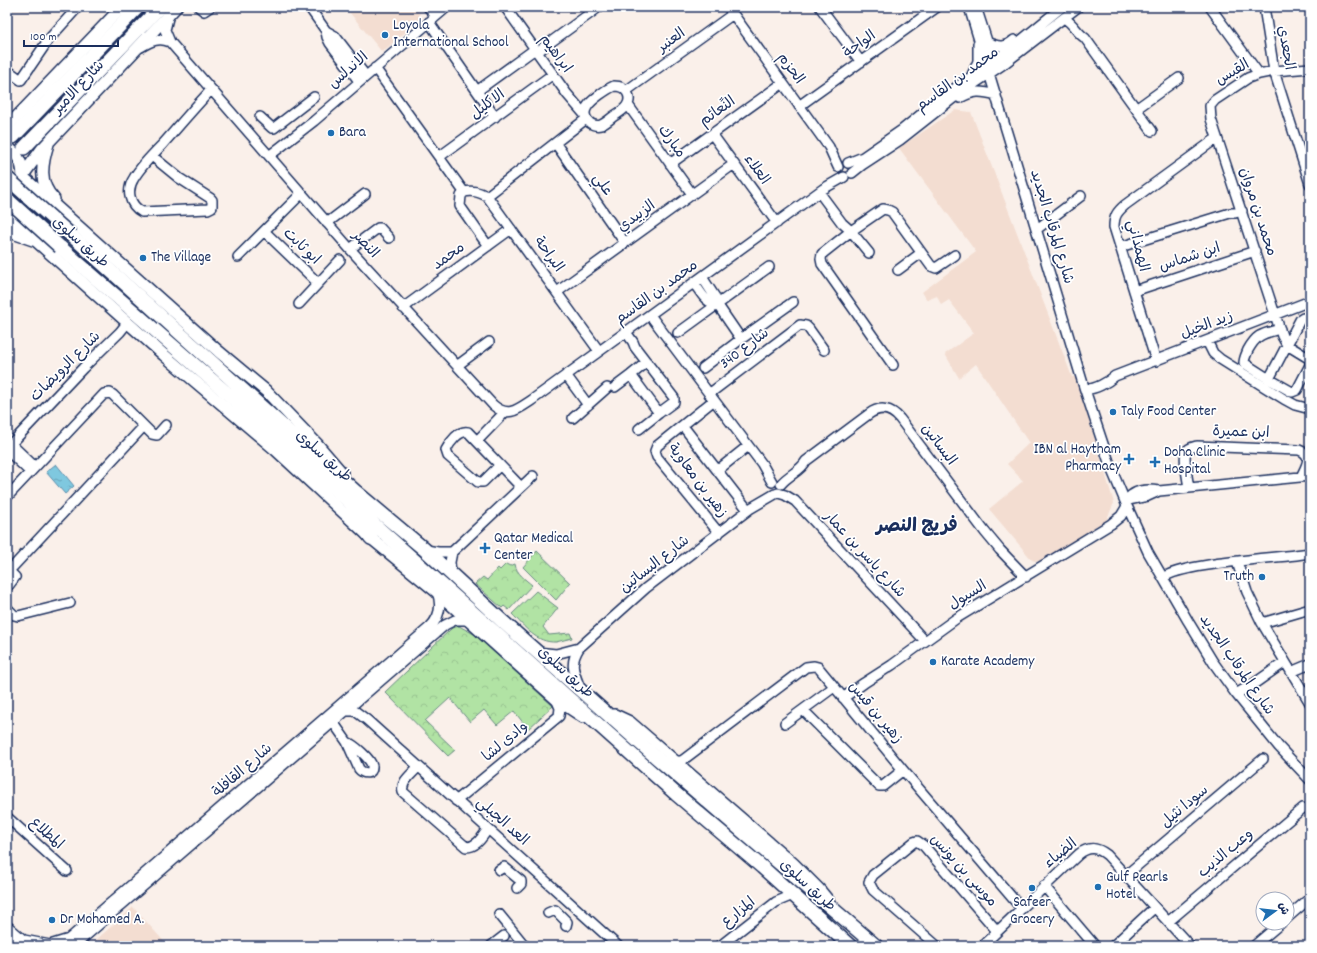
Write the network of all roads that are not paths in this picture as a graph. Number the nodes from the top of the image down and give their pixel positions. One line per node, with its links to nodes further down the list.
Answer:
1 (78, 7): 35 (street)
2 (122, 7): 52 (main road, شارع الامير)
3 (138, 7): 62 (highway)
4 (199, 7): 5 (street)
5 (210, 7)
6 (309, 7): 40 (street)
7 (428, 7): 21 (street)
8 (447, 7): 21 (street, الاندلس)
9 (505, 7): 30 (street, ابراهيم)
10 (599, 7): 30 (street)
11 (820, 7): 31 (street)
12 (937, 7): 31 (street, الواحة)
13 (969, 7): 25 (street, شارع المرقاب الجديد)
14 (976, 7): 28 (street, شارع المرقاب الجديد)
15 (1062, 7): 24 (street, محمد بن القاسم)
16 (1210, 7): 38 (street)
17 (1264, 7): 36 (street, الجعدي)
18 (168, 9): 27 (street); 29 (main road, شارع الامير); 68 (highway)
19 (1075, 9): 22 (street, محمد بن القاسم); 26 (street)
20 (730, 11): 42 (street, الحزم); 45 (street, العنبر)
21 (436, 16): 23 (street, الاندلس)
22 (1064, 18): 26 (street); 32 (street, محمد بن القاسم)
23 (429, 22): 33 (street, الاندلس); 44 (street)
24 (1036, 28): 28 (street); 32 (street, محمد بن القاسم)
25 (978, 35): 32 (street, شارع المرقاب الجديد); 39 (street)
26 (1085, 38): 53 (street)
27 (170, 42): 29 (street); 43 (street, النصر)
28 (987, 42): 32 (street, شارع المرقاب الجديد)
29 (135, 51): 65 (main road, شارع الامير)
30 (536, 51): 37 (street, ابراهيم); 44 (street)
31 (861, 62): 51 (street, الواحة)
32 (992, 67): 39 (street, محمد بن القاسم); 46 (street, شارع المرقاب الجديد); 48 (street, محمد بن القاسم)
33 (375, 68): 40 (street, الاندلس); 71 (street)
34 (1310, 68): 36 (street, القبس)
35 (7, 70)
36 (1274, 71): 38 (street, القبس); 79 (street, الجعدي)
37 (553, 74): 56 (street, الاكليل); 57 (street, ابراهيم)
38 (1259, 74): 58 (street, القبس)
39 (972, 75): 72 (street, محمد بن القاسم)
40 (362, 78): 59 (street, الاندلس)
41 (1179, 78): 53 (street)
42 (783, 83): 51 (street, الحزم); 61 (street, النًعائم)
43 (211, 90): 69 (street); 70 (street, النصر)
44 (477, 91): 56 (street)
45 (626, 91): 49 (street); 57 (street)
46 (996, 95): 48 (street); 95 (street, شارع المرقاب الجديد)
47 (314, 97): 50 (street)
48 (946, 103): 76 (street, محمد بن القاسم)
49 (628, 105): 57 (street); 73 (street, مبارك)
50 (303, 106): 55 (street); 59 (street)
51 (799, 106): 67 (street, الحزم)
52 (26, 108): 54 (main road); 62 (main road, شارع الامير)
53 (1136, 109): 60 (street)
54 (7, 116)
55 (260, 117)
56 (495, 117): 71 (street, الاكليل)
57 (586, 118): 66 (street)
58 (1211, 119): 63 (street, محمد بن مروان)
59 (314, 120): 70 (street, الاندلس)
60 (1152, 131)
61 (712, 134): 73 (street, النًعائم); 74 (street, العلاء)
62 (9, 137): 77 (main road)
63 (1217, 138): 90 (street, محمد بن مروان); 104 (street, الهمذاني)
64 (62, 139): 65 (main road)
65 (50, 141): 77 (main road, شارع الامير); 97 (main road)
66 (556, 144): 85 (street); 102 (street, علي)
67 (830, 147): 72 (street, الحزم); 75 (street, الحزم)
68 (24, 148)
69 (152, 156): 69 (street)
70 (269, 156): 82 (street, النصر)
71 (439, 157): 81 (street)
72 (847, 162): 75 (street); 76 (street)
73 (670, 164): 84 (street, مبارك)
74 (734, 164): 84 (street, الزبيدي); 92 (street, العلاء)
75 (838, 169): 76 (street); 80 (street, محمد بن القاسم)
76 (848, 175): 80 (street, محمد بن القاسم)
77 (23, 176): 88 (main road, شارع الامير); 89 (main road, طريق سلوى)
78 (7, 178): 97 (highway, طريق سلوى, bridge)
79 (1310, 184)
80 (822, 190): 92 (street, محمد بن القاسم); 99 (street)
81 (464, 192): 85 (street); 103 (street)
82 (301, 194): 93 (street, النصر); 98 (street, ابو ثابت)
83 (365, 194): 93 (street)
84 (692, 194): 102 (street, الزبيدي)
85 (487, 196): 94 (street, البراحة)
86 (1081, 196): 95 (street)
87 (7, 199): 169 (highway, طريق سلوى, bridge)
88 (7, 204)
89 (58, 208): 97 (main road, طريق سلوى); 101 (main road)
90 (1241, 209): 104 (street); 106 (street, محمد بن مروان)
91 (7, 215): 101 (main road, طريق سلوى)
92 (778, 223): 114 (street, محمد بن القاسم)
93 (327, 224): 105 (street, النصر)
94 (511, 229): 103 (street, محمد); 118 (street, البراحة)
95 (1037, 229): 147 (street, شارع المرقاب الجديد)
96 (7, 231): 101 (main road)
97 (75, 231): 177 (highway, طريق سلوى)
98 (264, 231): 110 (street, ابو ثابت); 115 (street, ابو ثابت)
99 (850, 231): 107 (street); 108 (street); 141 (street)
100 (389, 238): 105 (street)
101 (37, 241): 127 (main road, طريق سلوى)
102 (625, 243): 118 (street, الزبيدي)
103 (488, 246): 123 (street, محمد)
104 (1120, 247): 117 (street, الهمذاني)
105 (350, 249): 123 (street, النصر)
106 (1255, 251): 117 (street, ابن شماس); 124 (street, محمد بن مروان)
107 (869, 253)
108 (921, 253): 109 (street); 113 (street)
109 (955, 255)
110 (238, 257)
111 (340, 260): 115 (street)
112 (769, 267): 122 (street)
113 (898, 270)
114 (702, 277): 116 (street, محمد بن القاسم); 122 (street)
115 (318, 283): 121 (street)
116 (694, 283): 122 (street); 125 (street, محمد بن القاسم)
117 (1134, 291): 138 (street, الهمذاني)
118 (557, 292): 136 (street, البراحة)
119 (1310, 301): 124 (street, زيد الخيل)
120 (793, 302): 131 (street)
121 (299, 304)
122 (717, 304): 130 (street); 131 (street)
123 (403, 308): 140 (street, النصر)
124 (1276, 314): 128 (street, محمد بن مروان); 132 (street, زيد الخيل)
125 (650, 315): 129 (street, محمد بن القاسم); 148 (street)
126 (1310, 318): 134 (street)
127 (128, 322): 160 (street, شارع الرويضات); 176 (main road, طريق سلوى)
128 (1280, 329): 134 (street, محمد بن مروان); 146 (street)
129 (625, 333): 136 (street, محمد بن القاسم); 139 (street)
130 (678, 333)
131 (741, 338): 143 (street)
132 (1207, 341): 138 (street, زيد الخيل); 150 (street)
133 (489, 342): 140 (street)
134 (1287, 345): 137 (street); 146 (street)
135 (824, 350): 148 (street, شارع 340)
136 (599, 351): 144 (street, محمد بن القاسم)
137 (1310, 359)
138 (1156, 361): 147 (street, زيد الخيل)
139 (647, 362): 145 (street); 152 (street)
140 (458, 365): 151 (street, النصر)
141 (894, 365)
142 (1310, 365): 146 (street)
143 (703, 368)
144 (566, 375): 149 (street); 151 (street, محمد بن القاسم)
145 (631, 375): 149 (street); 152 (street)
146 (1269, 379)
147 (1085, 388): 171 (street, شارع المرقاب الجديد)
148 (712, 397): 159 (street); 175 (street, زهير بن معاوية)
149 (588, 405): 153 (street)
150 (1310, 409)
151 (505, 412): 158 (street)
152 (659, 413): 156 (street)
153 (573, 418)
154 (166, 425): 155 (street)
155 (144, 426): 162 (street); 182 (street)
156 (639, 429)
157 (686, 430): 163 (street)
158 (477, 441): 161 (street); 161 (street)
159 (748, 446): 163 (street); 166 (street)
160 (8, 447): 162 (street)
161 (500, 465): 167 (street)
162 (32, 470): 170 (street)
163 (718, 470): 172 (street)
164 (533, 476): 167 (street)
165 (1305, 476): 168 (street); 168 (street, ابن عميرة)
166 (776, 485): 172 (street, شارع البساتين); 184 (street, البساتين); 195 (street, شارع ياسر بن عمار)
167 (521, 487): 178 (street)
168 (1189, 488): 171 (street)
169 (338, 492): 176 (highway); 214 (highway, طريق سلوى)
170 (7, 496)
171 (1127, 502): 173 (street, شارع المرقاب الجديد); 174 (street, السيول); 180 (street, شارع المرقاب الجديد)
172 (750, 509): 175 (street, شارع البساتين)
173 (1134, 523): 174 (street, السيول); 180 (street, شارع المرقاب الجديد)
174 (1112, 524): 184 (street, السيول)
175 (719, 533): 196 (street, شارع البساتين)
176 (372, 538): 187 (main road, طريق سلوى)
177 (424, 549): 178 (street); 183 (highway, طريق سلوى)
178 (452, 552): 183 (street)
179 (1310, 553): 181 (street)
180 (1152, 558): 185 (street, شارع المرقاب الجديد)
181 (1237, 562): 185 (street); 194 (street)
182 (8, 570): 186 (street)
183 (451, 575): 197 (highway, طريق سلوى)
184 (1026, 577): 195 (street, السيول)
185 (1164, 580): 203 (street, شارع المرقاب الجديد)
186 (8, 585)
187 (436, 592): 191 (street); 192 (main road, طريق سلوى)
188 (70, 603): 189 (street)
189 (7, 608)
190 (1310, 609): 194 (street)
191 (439, 613): 193 (street); 253 (street, شارع القافلة)
192 (468, 620): 193 (street); 205 (main road, طريق سلوى)
193 (447, 623): 206 (street, شارع القافلة)
194 (1262, 623): 198 (street)
195 (925, 641): 204 (street, السيول)
196 (579, 648): 197 (street, شارع البساتين); 202 (street)
197 (537, 652): 202 (highway, طريق سلوى)
198 (1285, 662): 200 (street); 203 (street)
199 (1310, 664): 200 (street)
200 (1290, 672): 207 (street)
201 (834, 687): 204 (street, زهير بن قيس); 208 (street); 217 (street, زهير بن قيس)
202 (580, 689): 210 (highway, طريق سلوى)
203 (1234, 692): 220 (street, شارع المرقاب الجديد)
204 (843, 698): 219 (street, زهير بن قيس)
205 (556, 699): 214 (main road, طريق سلوى); 222 (street, وادى لشا)
206 (358, 701): 209 (street, شارع القافلة); 211 (street, العد الجبلي)
207 (1310, 703)
208 (803, 710): 213 (street); 219 (street)
209 (346, 711): 211 (street, العد الجبلي); 212 (street, شارع القافلة)
210 (608, 714): 217 (street, طريق سلوى); 221 (highway, طريق سلوى)
211 (367, 720): 218 (street, العد الجبلي)
212 (334, 722): 215 (street); 253 (street, شارع القافلة)
213 (785, 723)
214 (617, 741): 231 (highway, طريق سلوى)
215 (348, 742)
216 (1263, 759): 230 (street, سودا نثيل)
217 (679, 762): 221 (highway); 240 (street, طريق سلوى)
218 (418, 767): 222 (street, العد الجبلي); 225 (street)
219 (903, 770): 238 (street, زهير بن قيس)
220 (1310, 780)
221 (691, 788): 240 (highway, طريق سلوى)
222 (456, 801): 225 (street, العد الجبلي)
223 (1303, 808): 245 (street, وعب الذيب)
224 (7, 817): 228 (street, المطلاع)
225 (488, 828): 226 (street, العد الجبلي)
226 (524, 861): 229 (street); 236 (street, العد الجبلي)
227 (499, 870): 229 (street)
228 (67, 871)
229 (512, 873): 233 (street)
230 (1125, 876): 232 (street, الضياء); 239 (street, الضياء)
231 (780, 884): 234 (highway, طريق سلوى); 237 (street, المزارع)
232 (1044, 886): 238 (street, الضياء); 262 (street)
233 (518, 888)
234 (793, 895): 237 (street, المزارع); 258 (highway, طريق سلوى)
235 (1310, 898): 241 (street)
236 (569, 902): 244 (street); 256 (street, العد الجبلي)
237 (776, 902): 257 (street, المزارع)
238 (1021, 908): 248 (street, الضياء)
239 (1154, 908): 245 (street, الضياء); 263 (street)
240 (835, 911): 259 (highway, طريق سلوى)
241 (1295, 911)
242 (548, 913): 244 (street)
243 (499, 914): 255 (street)
244 (560, 914): 247 (street)
245 (1168, 922): 264 (street, الضياء)
246 (7, 926): 252 (main road)
247 (566, 926)
248 (998, 930): 260 (street, موسى بن يونس); 261 (street, الضياء)
249 (1272, 931): 265 (street)
250 (504, 936): 254 (street)
251 (7, 939): 252 (main road)
252 (22, 944): 253 (main road)
253 (67, 944)
254 (491, 946)
255 (525, 946)
256 (618, 946)
257 (720, 946)
258 (850, 946)
259 (876, 946)
260 (937, 946)
261 (982, 946)
262 (1096, 946)
263 (1113, 946)
264 (1190, 946)
265 (1254, 946)

